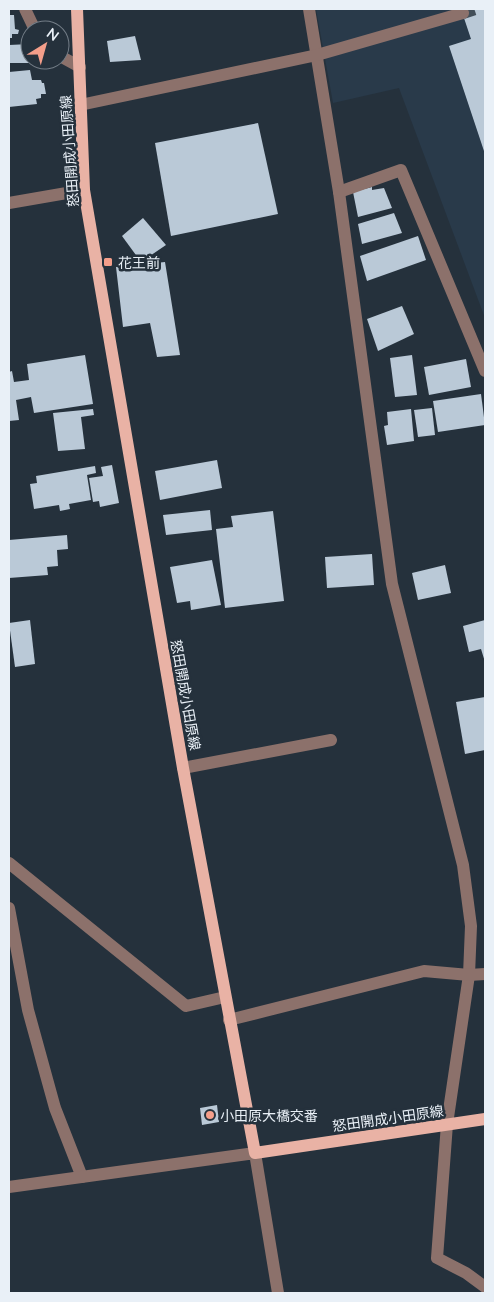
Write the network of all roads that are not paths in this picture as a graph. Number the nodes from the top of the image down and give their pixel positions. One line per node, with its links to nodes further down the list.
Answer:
1 (77, 9): 6 (main road, 怒田開成小田原線)
2 (309, 9): 4 (street)
3 (462, 13): 4 (street)
4 (317, 55): 7 (street); 9 (street)
5 (70, 62): 6 (street)
6 (80, 67): 7 (main road, 怒田開成小田原線)
7 (80, 105): 8 (main road, 怒田開成小田原線)
8 (84, 190): 10 (street); 13 (main road, 怒田開成小田原線)
9 (338, 192): 11 (street); 17 (street)
10 (9, 203)
11 (485, 371)
12 (331, 740): 13 (street)
13 (184, 768): 18 (main road, 怒田開成小田原線)
14 (9, 863): 18 (street)
15 (9, 908): 23 (street)
16 (485, 974): 17 (street)
17 (469, 976): 19 (street); 21 (street)
18 (225, 997): 19 (main road, 怒田開成小田原線)
19 (229, 1020): 22 (main road, 怒田開成小田原線)
20 (485, 1119): 21 (main road, 怒田開成小田原線)
21 (447, 1124): 22 (main road, 怒田開成小田原線); 25 (street)
22 (255, 1153): 23 (street); 26 (street)
23 (82, 1176): 24 (street)
24 (9, 1187)
25 (485, 1287)
26 (278, 1293)

